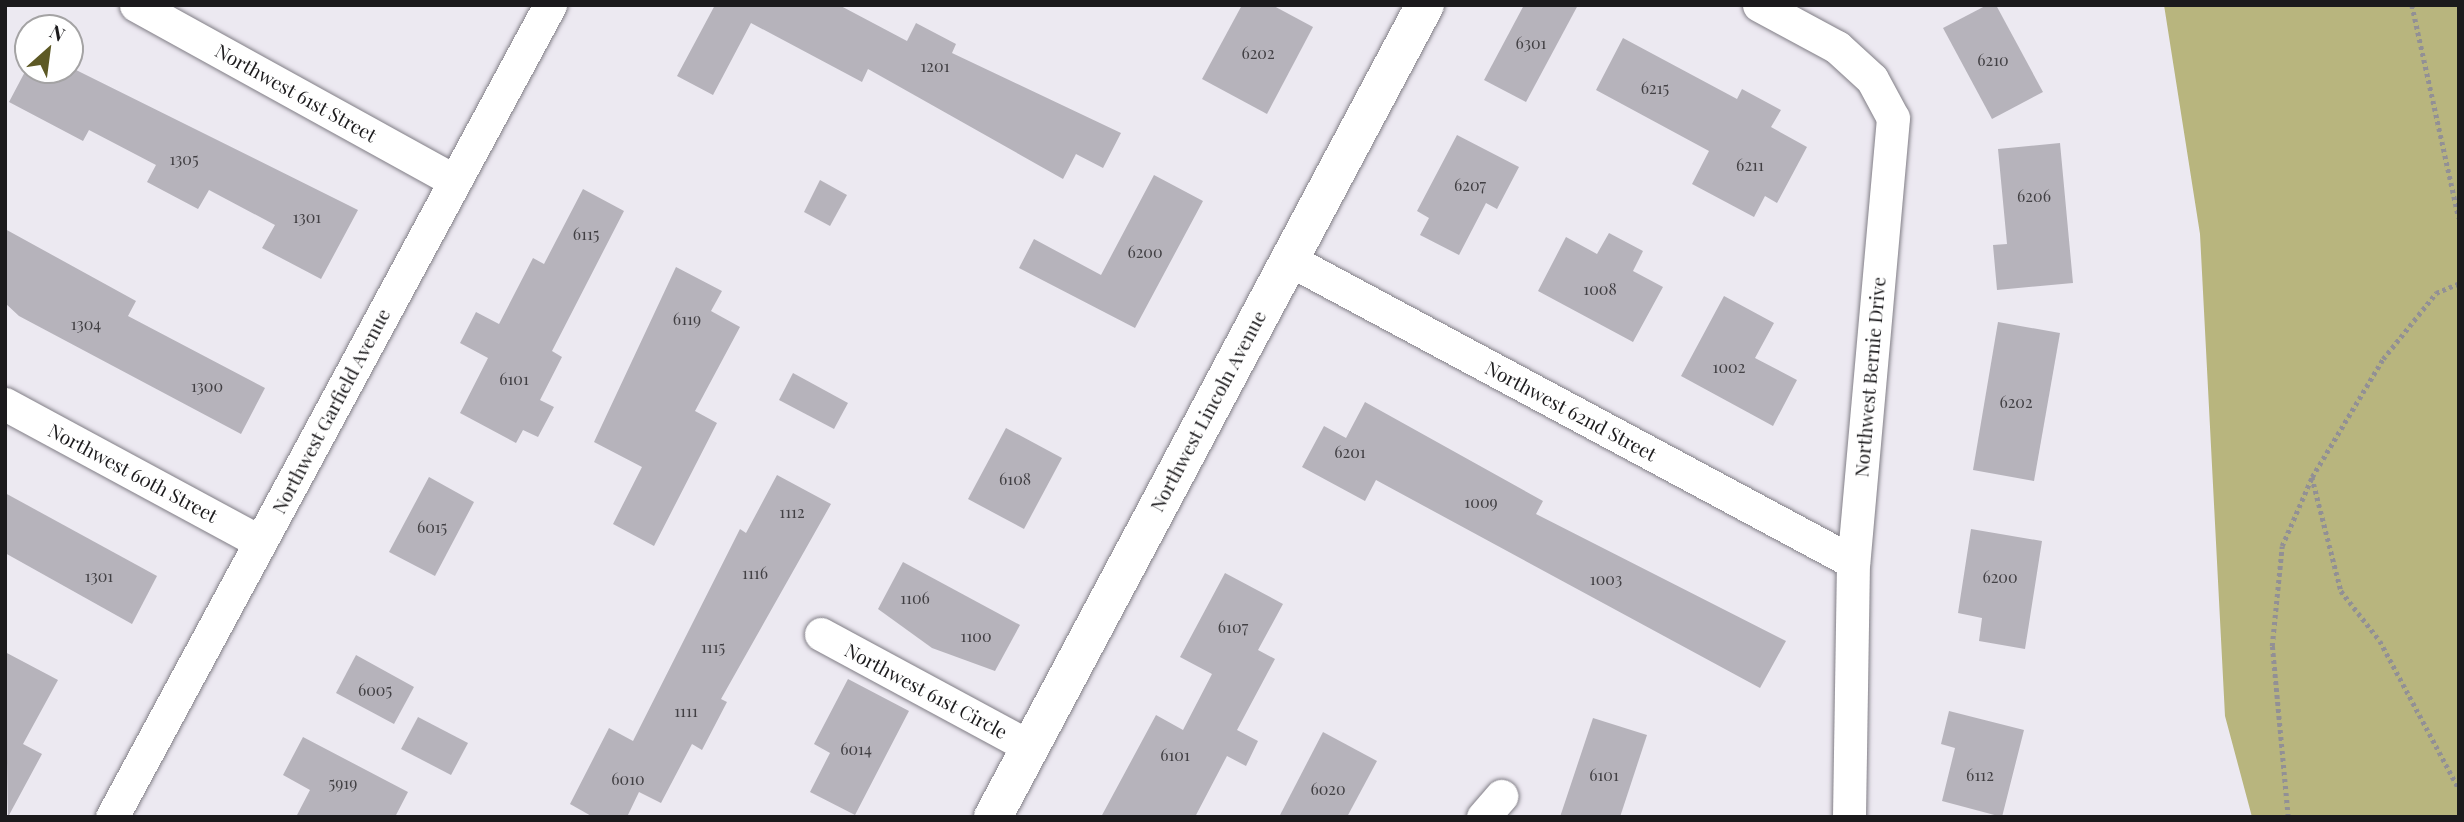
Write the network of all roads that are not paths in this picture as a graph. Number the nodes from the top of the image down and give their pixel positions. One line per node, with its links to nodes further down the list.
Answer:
1 (136, 5): 5 (street, Northwest 61st Street)
2 (551, 5): 5 (street, Northwest Garfield Avenue)
3 (1425, 5): 6 (street, Northwest Lincoln Avenue)
4 (1759, 5): 9 (street, Northwest Bernie Drive)
5 (455, 181): 8 (street, Northwest Garfield Avenue)
6 (1288, 259): 9 (street, Northwest 62nd Street); 11 (street, Northwest Lincoln Avenue)
7 (5, 404): 8 (street, Northwest 60th Street)
8 (260, 542): 12 (street, Northwest Garfield Avenue)
9 (1853, 562): 14 (street, Northwest Bernie Drive)
10 (821, 634): 11 (street, Northwest 61st Circle)
11 (1030, 747): 13 (street, Northwest Lincoln Avenue)
12 (112, 817)
13 (993, 817)
14 (1849, 817)

